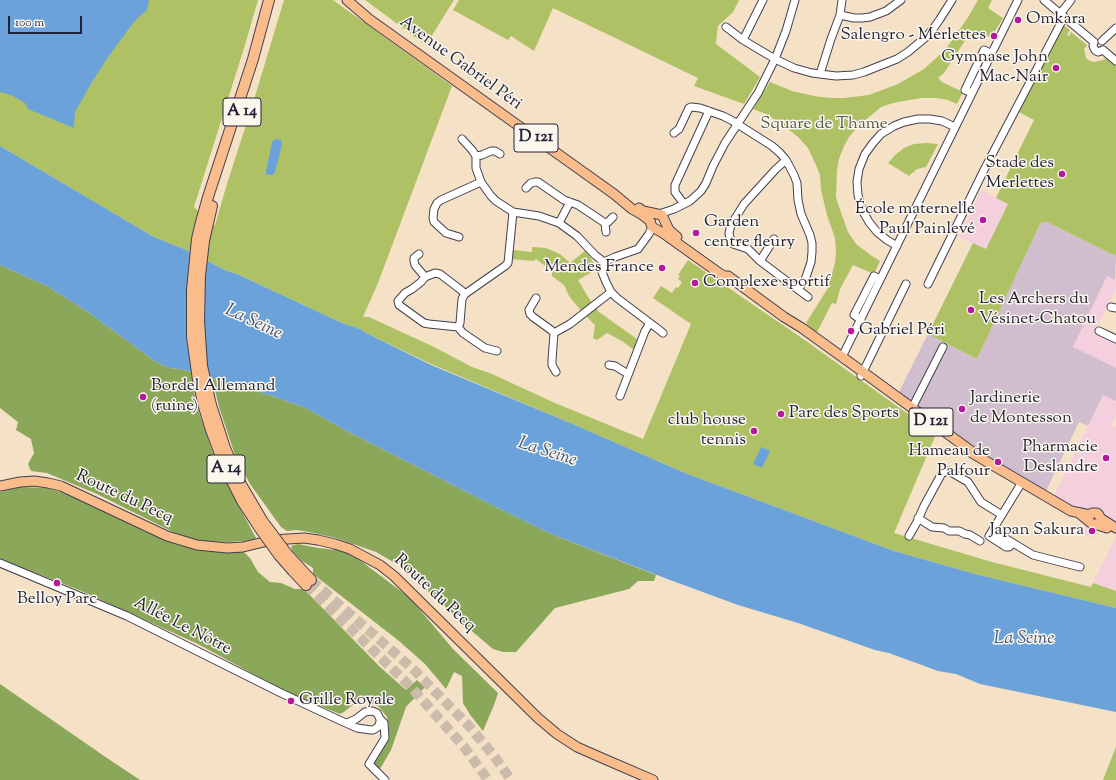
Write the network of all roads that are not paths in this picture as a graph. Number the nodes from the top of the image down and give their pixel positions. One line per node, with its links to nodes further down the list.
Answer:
1 (269, 0): 38 (highway, A 14)
2 (276, 0): 38 (highway, A 14)
3 (347, 0): 37 (main road, Avenue Gabriel Péri / D 121)
4 (763, 0): 16 (street)
5 (795, 0): 20 (street)
6 (842, 0): 12 (street)
7 (901, 0): 12 (street)
8 (952, 0): 22 (street)
9 (1018, 0): 25 (street)
10 (1044, 0): 13 (street)
11 (1071, 0): 13 (street)
12 (840, 15): 22 (street)
13 (1062, 16): 18 (street); 51 (street)
14 (726, 27): 16 (street)
15 (1116, 28): 17 (street)
16 (743, 40): 20 (street)
17 (1102, 41): 18 (street); 19 (street)
18 (1094, 42): 19 (street)
19 (1103, 50): 21 (street)
20 (775, 59): 22 (street); 24 (street)
21 (1116, 61)
22 (820, 74)
23 (709, 111): 24 (street); 26 (street); 34 (street)
24 (737, 124): 30 (street); 34 (street)
25 (955, 127): 44 (street); 44 (street)
26 (674, 133)
27 (462, 139): 29 (street)
28 (500, 154): 29 (street)
29 (476, 156): 31 (street)
30 (786, 160): 46 (street); 52 (street)
31 (481, 182): 35 (street); 42 (street)
32 (526, 188): 33 (street)
33 (570, 202): 39 (street); 40 (street)
34 (683, 203): 37 (street)
35 (513, 212): 39 (street); 54 (street)
36 (612, 217): 40 (street)
37 (657, 221): 47 (street); 57 (main road, Avenue Gabriel Péri / D 121)
38 (204, 223): 86 (highway, A 14, bridge)
39 (559, 223): 47 (street)
40 (605, 224): 41 (street)
41 (606, 232)
42 (459, 237)
43 (774, 240): 46 (street)
44 (897, 246): 49 (street)
45 (419, 254): 48 (street)
46 (760, 261): 52 (street)
47 (604, 262): 53 (street)
48 (425, 277): 54 (street); 60 (street)
49 (880, 279): 58 (street); 58 (street)
50 (906, 284): 70 (street)
51 (928, 284)
52 (798, 289): 55 (street)
53 (611, 292): 59 (street); 62 (street)
54 (465, 294): 60 (street)
55 (808, 297)
56 (536, 298): 62 (street)
57 (784, 317): 67 (main road, Avenue Gabriel Péri / D 121); 67 (main road, Avenue Gabriel Péri / D 121)
58 (861, 320): 67 (street)
59 (650, 323): 63 (street); 71 (street)
60 (458, 327): 66 (street)
61 (1099, 331): 64 (street)
62 (554, 333): 69 (street)
63 (663, 333)
64 (1116, 339)
65 (943, 347): 73 (street)
66 (496, 351)
67 (841, 359): 70 (main road, Avenue Gabriel Péri / D 121)
68 (609, 365): 71 (street)
69 (556, 372)
70 (862, 373): 73 (main road, Avenue Gabriel Péri / D 121); 74 (main road, Avenue Gabriel Péri / D 121)
71 (628, 374): 72 (street)
72 (620, 396)
73 (912, 408): 74 (main road, Avenue Gabriel Péri / D 121)
74 (978, 456): 75 (main road, Avenue Gabriel Péri / D 121)
75 (1022, 482): 77 (street); 79 (main road, Avenue Gabriel Péri / D 121)
76 (0, 486): 92 (main road, Route du Pecq)
77 (1002, 514): 78 (street); 85 (street)
78 (918, 518): 82 (street); 83 (street)
79 (1094, 519): 80 (main road, Avenue Gabriel Péri / D 121); 81 (main road, Avenue Gabriel Péri / D 121)
80 (1116, 528)
81 (1116, 531)
82 (909, 536)
83 (980, 541)
84 (0, 563): 88 (street, Allée Le Nôtre)
85 (1080, 567)
86 (309, 582)
87 (380, 719): 88 (street); 89 (street); 90 (street)
88 (347, 723): 89 (street, Allée Le Nôtre)
89 (371, 730): 90 (street, Allée Le Nôtre)
90 (385, 738): 91 (street)
91 (385, 780)
92 (653, 780)

